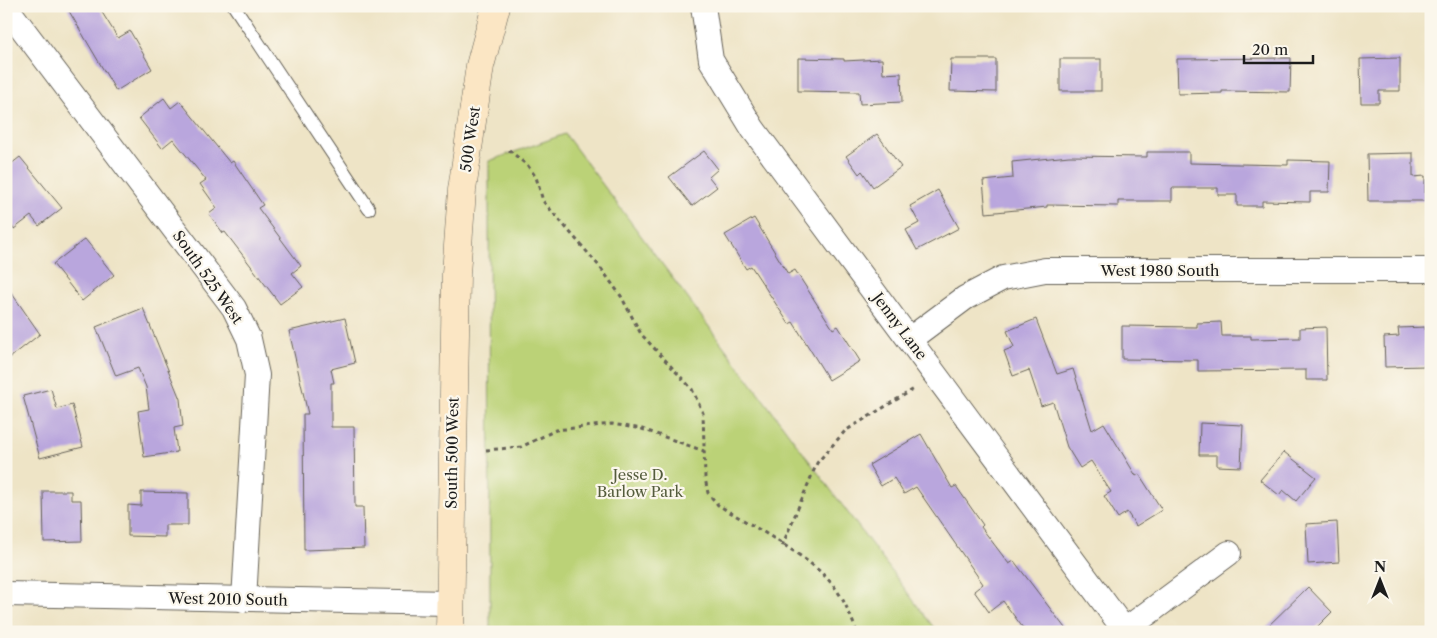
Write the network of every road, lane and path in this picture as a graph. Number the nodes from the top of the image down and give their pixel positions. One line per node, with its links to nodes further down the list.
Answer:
1 (234, 6): 6 (lane)
2 (496, 6): 8 (street, 500 West)
3 (703, 6): 9 (street, Jenny Lane)
4 (6, 7): 16 (street, South 525 West)
5 (509, 150): 12 (path)
6 (369, 209)
7 (1431, 270): 9 (street, West 1980 South)
8 (456, 274): 17 (street, South 500 West)
9 (910, 339): 18 (street, Jenny Lane)
10 (914, 390): 13 (path)
11 (486, 450): 12 (path)
12 (704, 451): 13 (path)
13 (782, 546): 20 (path)
14 (1229, 553): 18 (street)
15 (6, 594): 16 (street, West 2010 South)
16 (244, 600): 17 (street, West 2010 South)
17 (449, 603): 19 (street, South 500 West)
18 (1126, 631)
19 (450, 632)
20 (857, 632)

